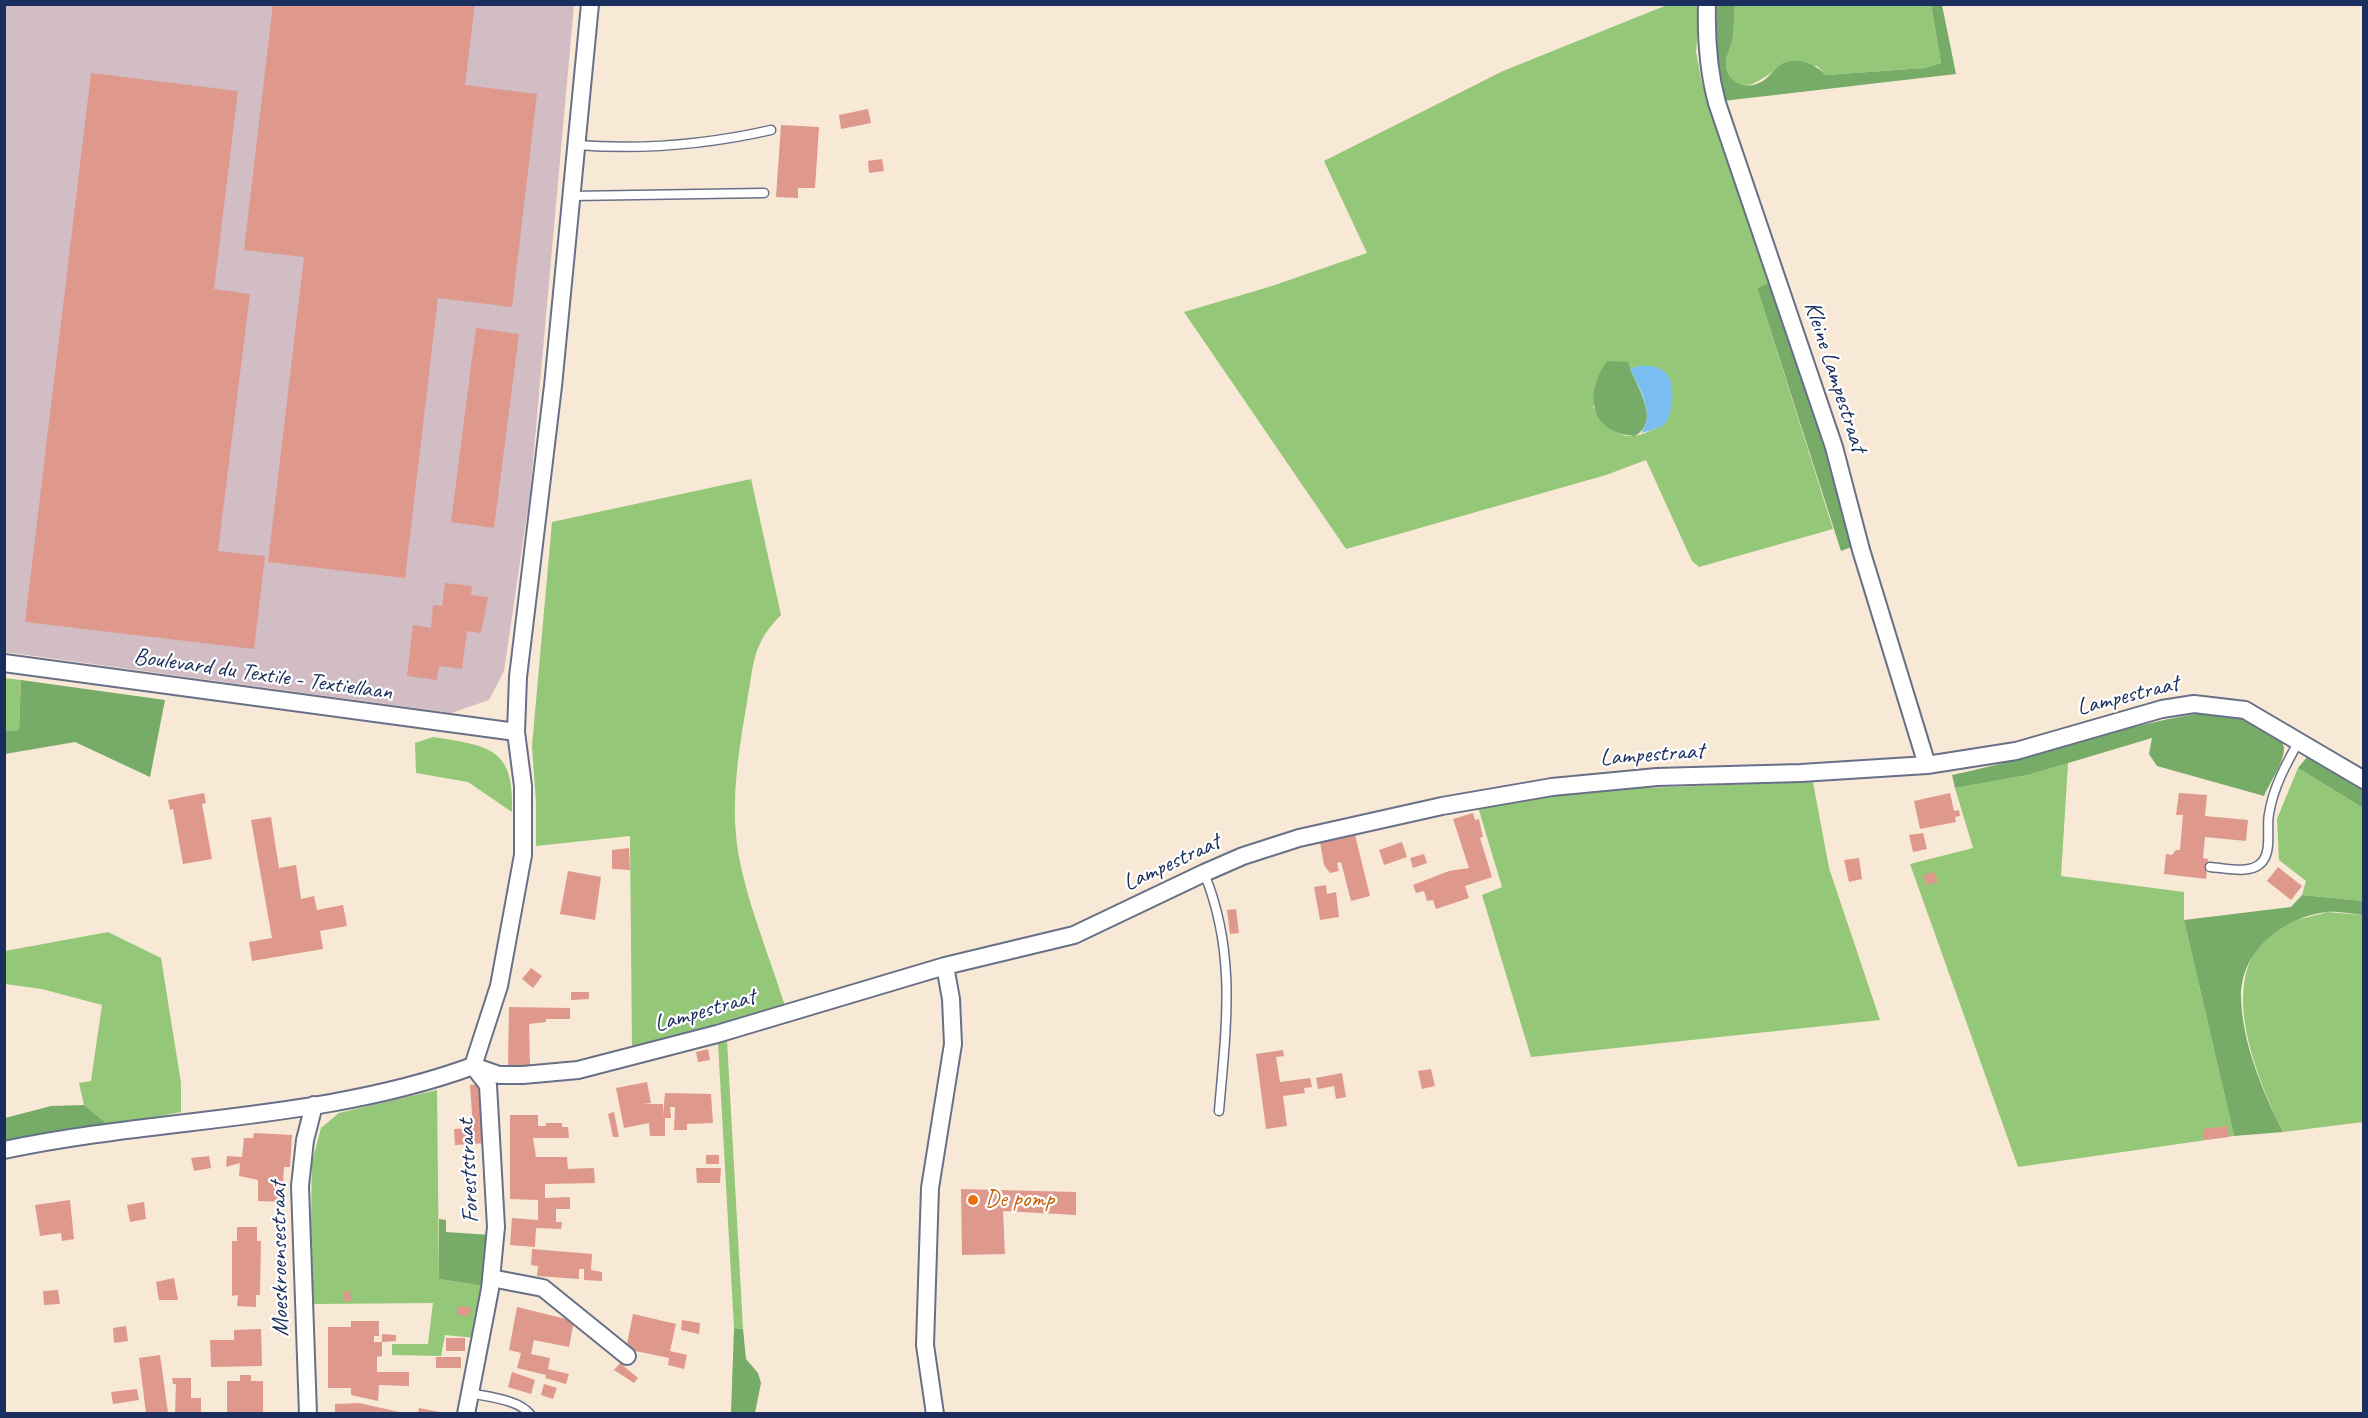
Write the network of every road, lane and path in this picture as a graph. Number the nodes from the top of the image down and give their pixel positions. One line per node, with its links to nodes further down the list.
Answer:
1 (590, 4): 4 (street)
2 (1707, 4): 10 (street, Kleine Lampestraat)
3 (771, 130): 4 (lane)
4 (577, 145): 6 (street)
5 (764, 193): 6 (lane)
6 (572, 196): 8 (street)
7 (4, 663): 8 (street, Boulevard du Textile - Textiellaan)
8 (516, 732): 15 (street)
9 (2299, 741): 10 (street, Lampestraat); 11 (street, Lampestraat); 12 (lane)
10 (1928, 765): 13 (street, Lampestraat)
11 (2364, 780)
12 (2210, 867)
13 (1204, 873): 14 (street, Lampestraat); 17 (lane)
14 (945, 966): 15 (street, Lampestraat); 25 (street)
15 (473, 1066): 16 (street); 19 (street, Foreststraat)
16 (314, 1105): 18 (street); 22 (street, Moeskroensestraat)
17 (1220, 1111)
18 (4, 1150)
19 (491, 1278): 20 (street); 21 (street, Foreststraat)
20 (627, 1356)
21 (470, 1393): 23 (street, Foreststraat); 24 (lane)
22 (308, 1413)
23 (466, 1413)
24 (530, 1413)
25 (935, 1413)

